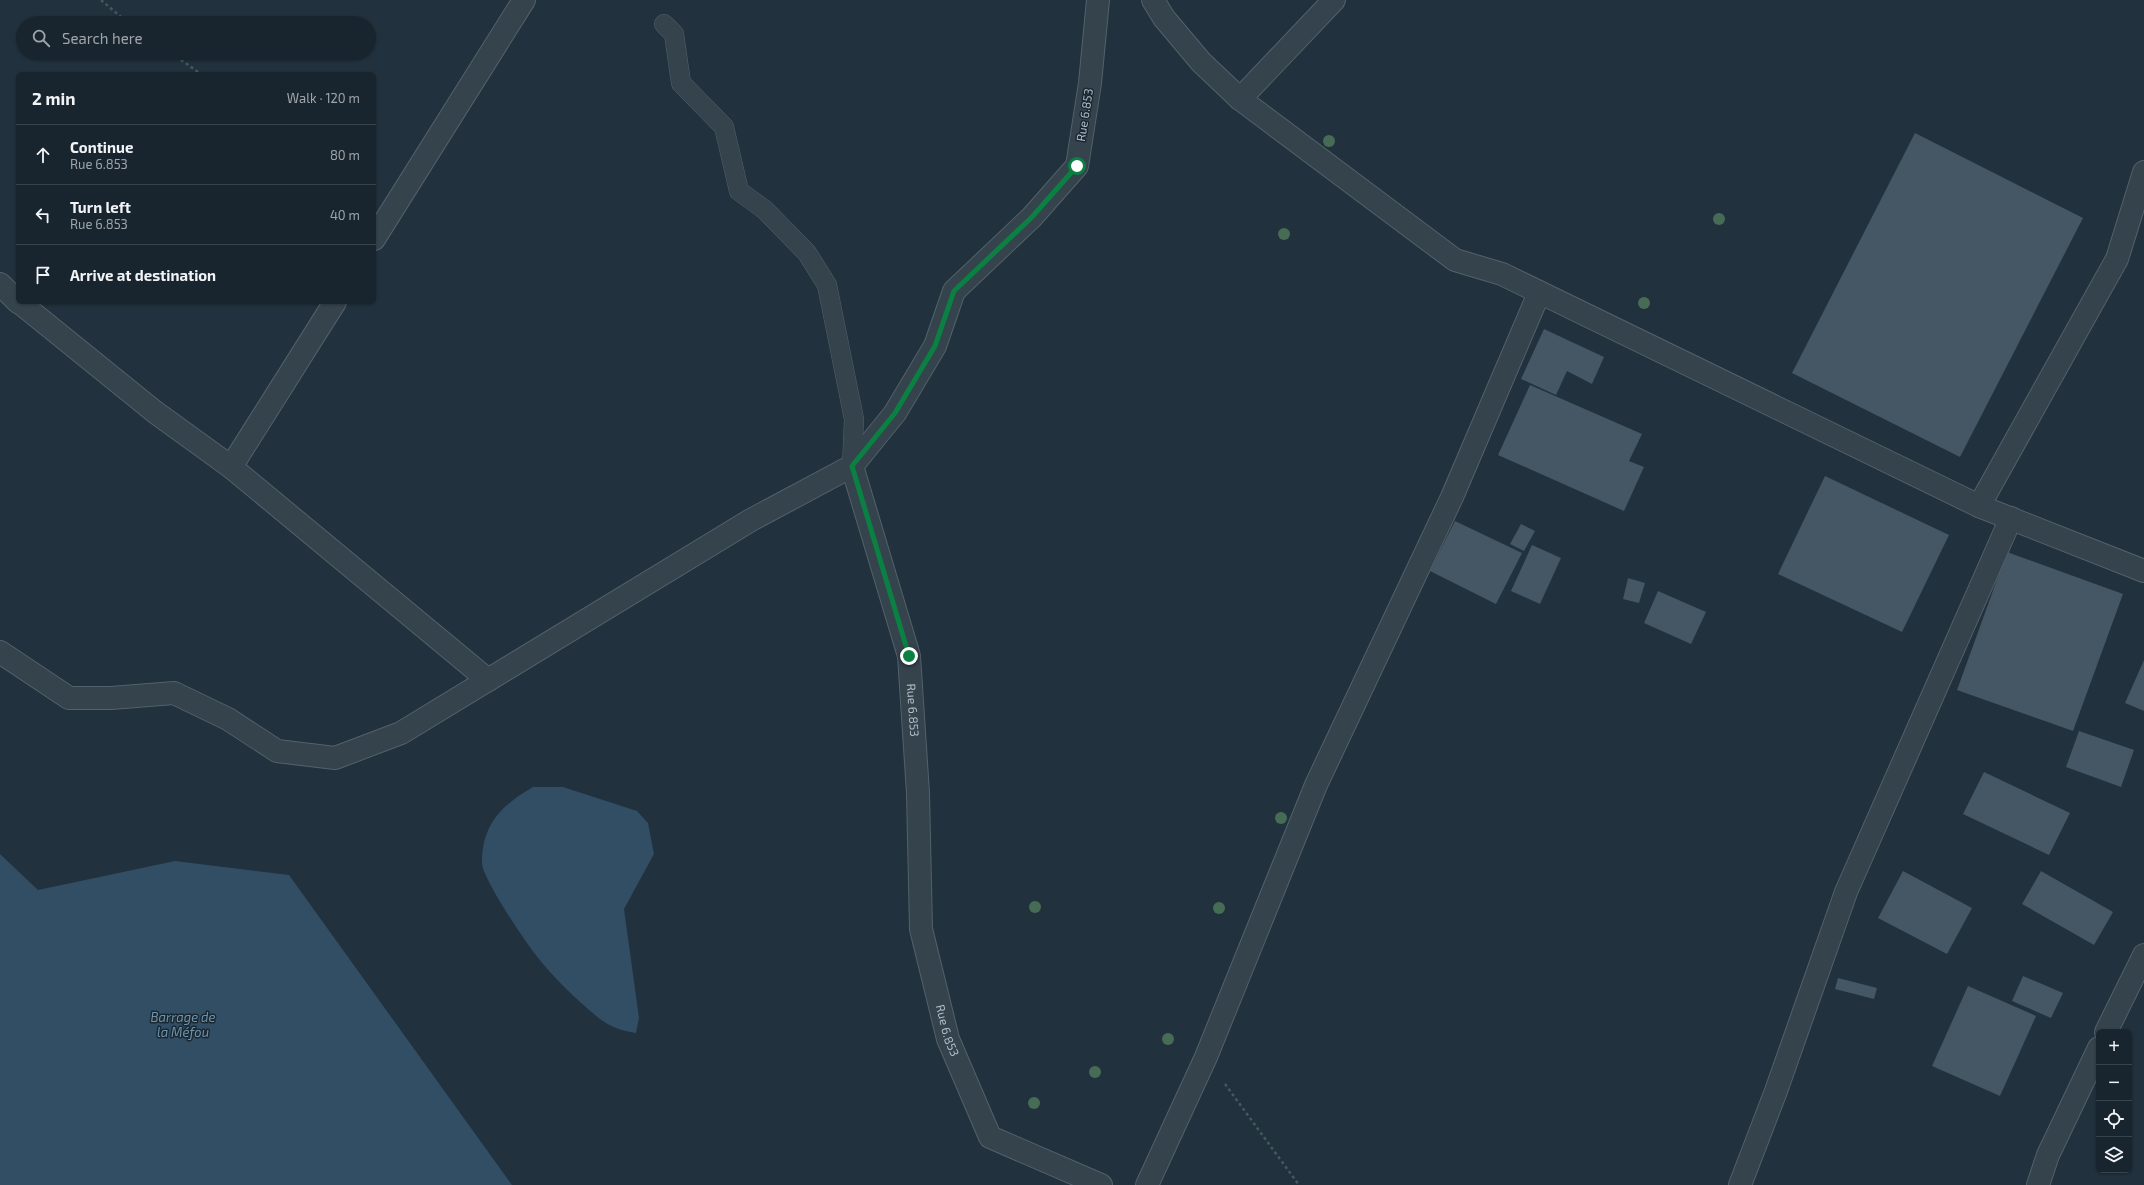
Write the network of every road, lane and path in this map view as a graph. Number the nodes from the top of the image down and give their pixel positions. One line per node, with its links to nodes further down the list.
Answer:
1 (101, 0): 6 (path)
2 (524, 0): 12 (street)
3 (1098, 0): 18 (street, Rue 6.853)
4 (1153, 0): 10 (street)
5 (1334, 0): 10 (street)
6 (120, 16)
7 (664, 24): 18 (lane)
8 (181, 60): 9 (path)
9 (198, 72)
10 (1240, 99): 14 (street)
11 (2144, 172): 20 (street)
12 (376, 236)
13 (0, 284): 15 (street)
14 (1539, 293): 20 (street); 28 (street)
15 (16, 300)
16 (20, 304): 19 (street)
17 (334, 304): 19 (street)
18 (852, 466): 24 (street); 29 (street, Rue 6.853)
19 (231, 467): 24 (street)
20 (1979, 506): 21 (street)
21 (2011, 518): 22 (street); 32 (street)
22 (2144, 570)
23 (0, 652): 24 (street)
24 (488, 680)
25 (2144, 955): 26 (street)
26 (2107, 1029)
27 (2096, 1054): 33 (street)
28 (1206, 1058): 30 (street); 31 (path)
29 (1101, 1185)
30 (1148, 1185)
31 (1299, 1185)
32 (1740, 1185)
33 (2038, 1185)

